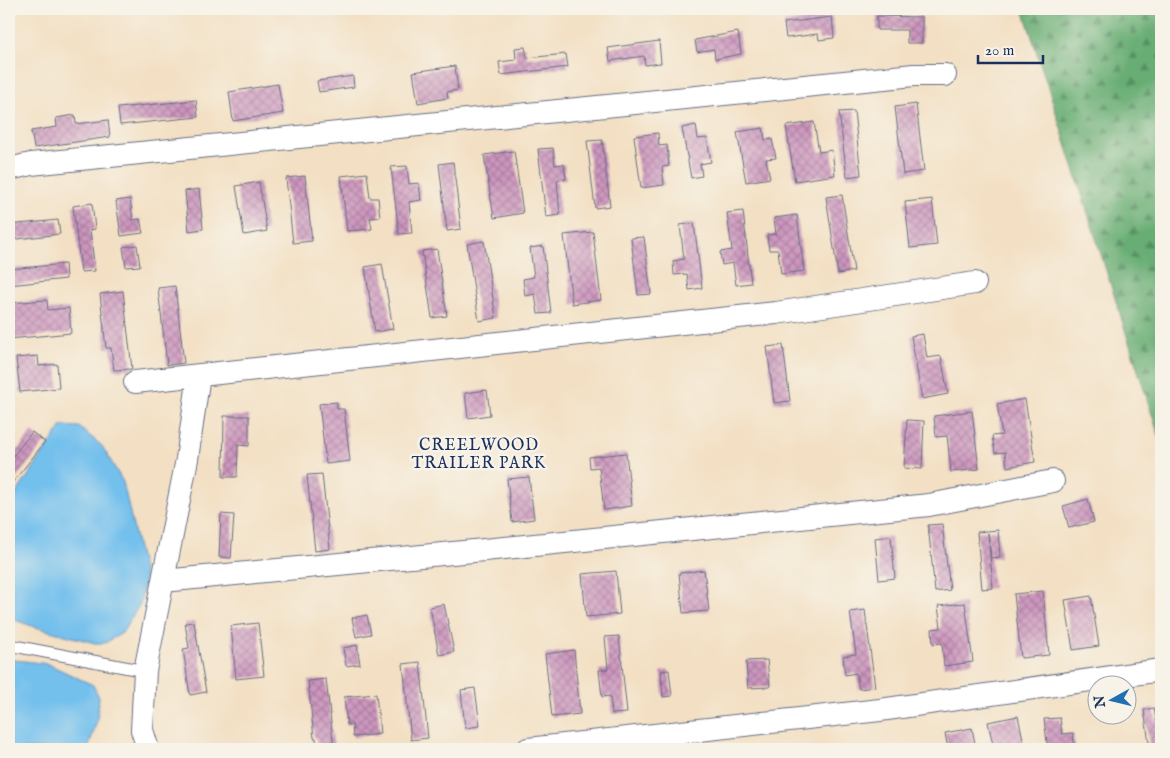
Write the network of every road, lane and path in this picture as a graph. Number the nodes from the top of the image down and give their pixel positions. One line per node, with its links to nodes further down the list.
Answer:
1 (945, 75): 2 (street)
2 (9, 169)
3 (975, 282): 4 (street)
4 (200, 375): 5 (street); 7 (street)
5 (136, 382)
6 (1053, 481): 7 (street)
7 (163, 581): 10 (street)
8 (9, 645): 10 (lane)
9 (1161, 670): 12 (street)
10 (145, 672): 11 (street)
11 (148, 749)
12 (528, 749)

